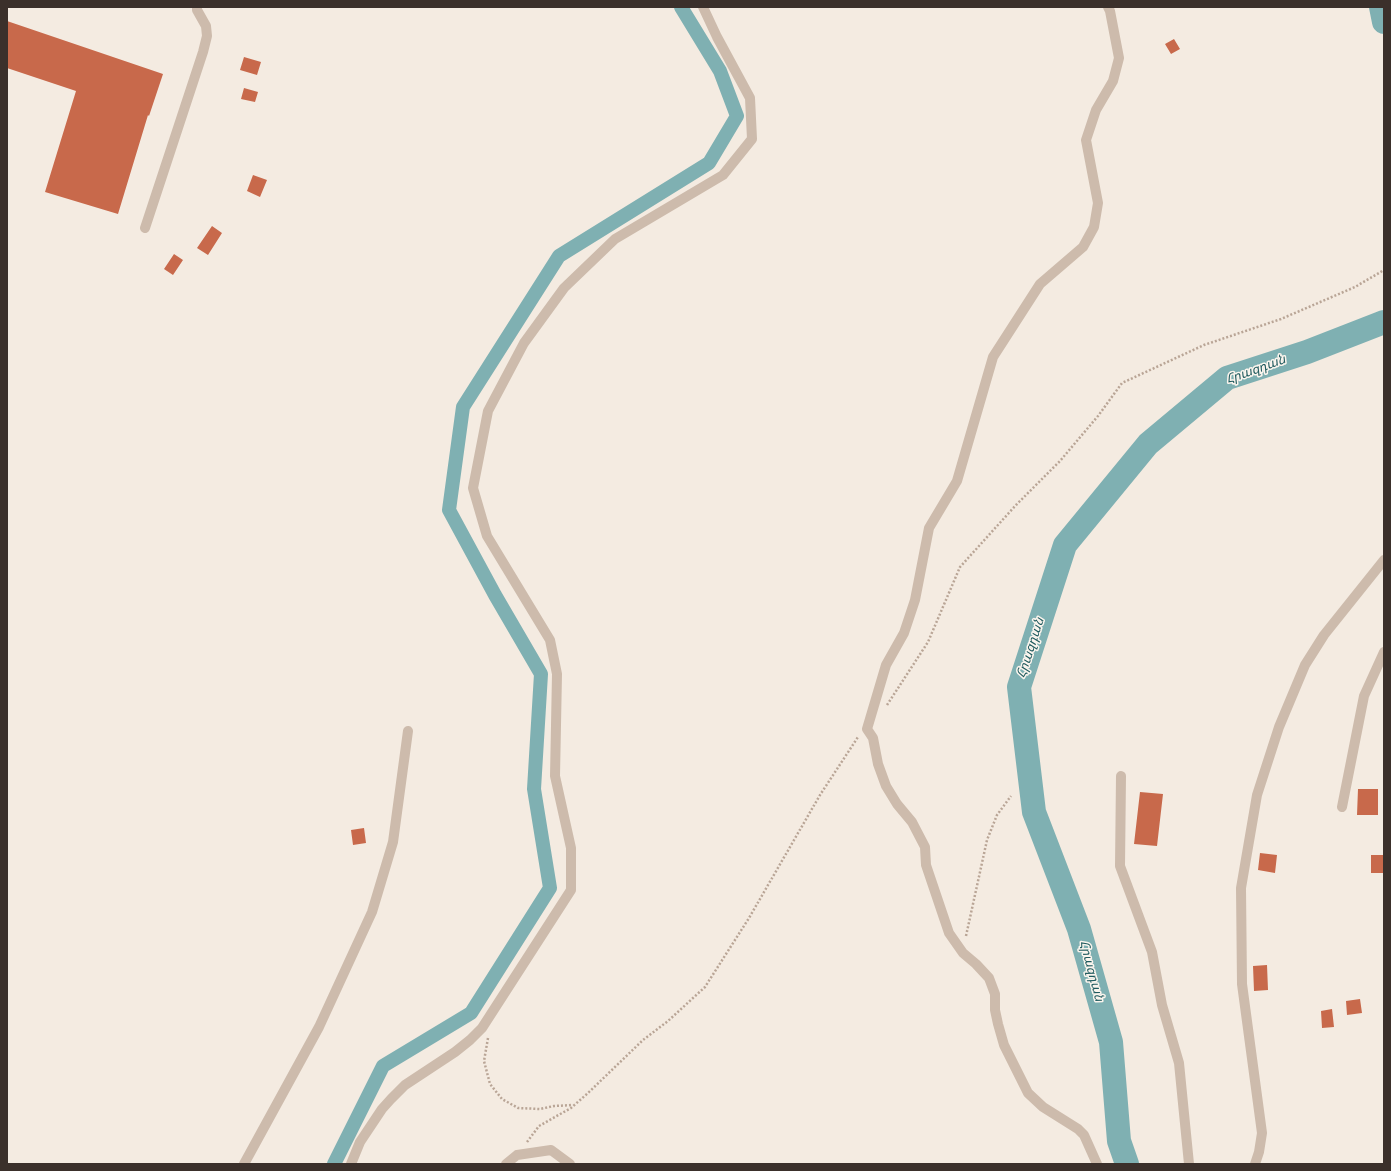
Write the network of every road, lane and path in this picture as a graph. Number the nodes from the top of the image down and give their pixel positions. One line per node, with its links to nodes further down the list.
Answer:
1 (197, 7): 4 (street)
2 (704, 7): 19 (street)
3 (1108, 7): 9 (street)
4 (144, 228)
5 (1384, 270): 8 (path)
6 (1384, 560): 24 (street)
7 (1384, 652): 13 (street)
8 (886, 705)
9 (867, 729): 14 (street); 16 (path)
10 (408, 731): 18 (street)
11 (1121, 776): 23 (street)
12 (1010, 796): 14 (path)
13 (1342, 807)
14 (963, 953): 22 (street)
15 (489, 1031): 16 (path)
16 (573, 1105): 17 (path)
17 (517, 1155): 20 (street); 21 (street)
18 (244, 1164)
19 (351, 1164)
20 (506, 1164)
21 (570, 1164)
22 (1097, 1164)
23 (1189, 1164)
24 (1255, 1164)

